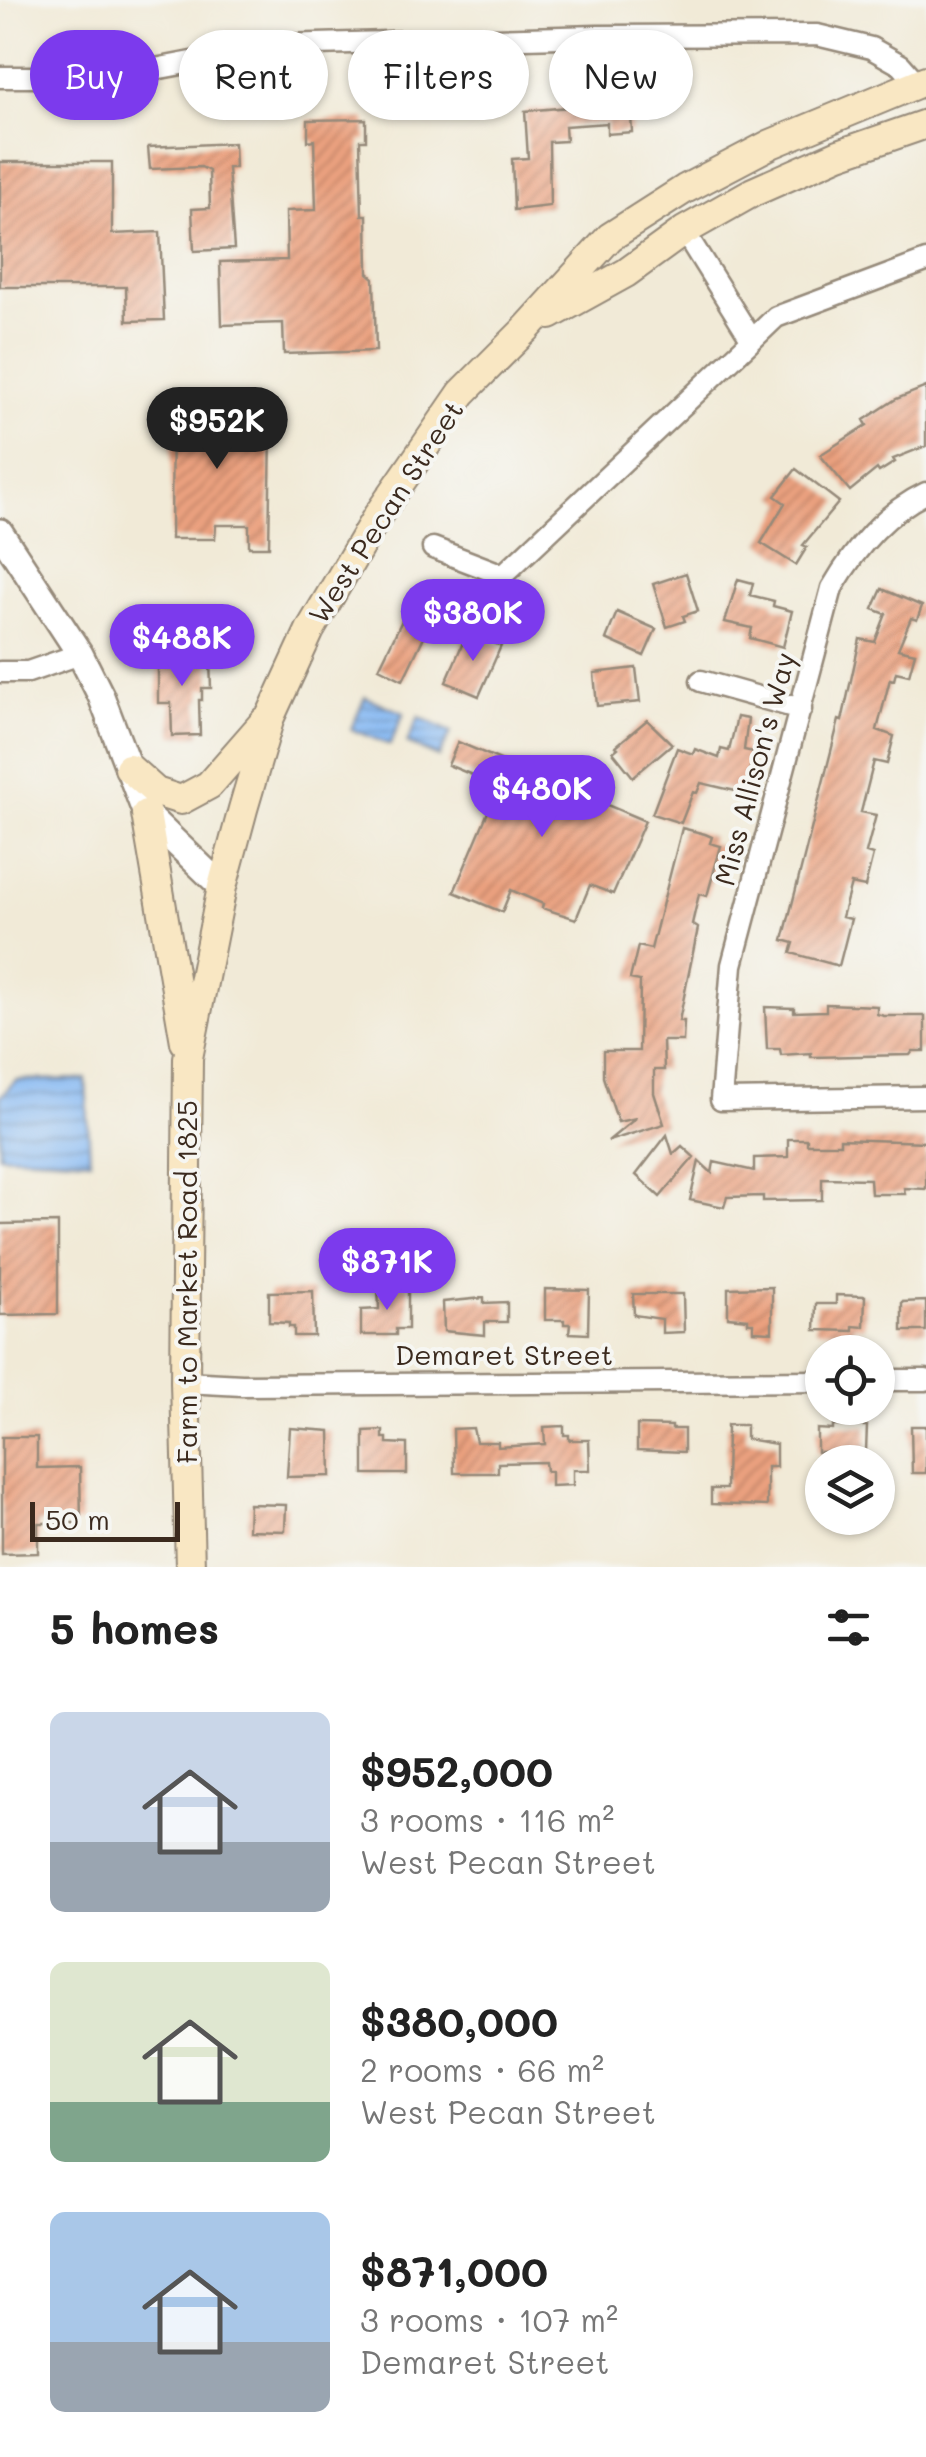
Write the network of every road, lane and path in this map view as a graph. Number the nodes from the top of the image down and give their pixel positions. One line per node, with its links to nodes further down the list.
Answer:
1 (0, 77): 2 (street)
2 (921, 81): 6 (main road, West Pecan Street)
3 (926, 124): 4 (main road, West Pecan Street)
4 (684, 231): 6 (main road, West Pecan Street); 7 (street)
5 (926, 262): 7 (street)
6 (527, 328): 15 (main road, West Pecan Street)
7 (752, 340): 10 (street)
8 (926, 493): 14 (street, Miss Allison's Way)
9 (0, 532): 11 (street)
10 (432, 548)
11 (80, 654): 12 (street); 16 (street)
12 (0, 672)
13 (702, 681): 14 (street)
14 (801, 709): 20 (street, Miss Allison's Way)
15 (270, 716): 16 (main road); 18 (main road, West Pecan Street)
16 (129, 768): 17 (street)
17 (146, 814): 18 (street); 19 (main road)
18 (222, 887): 19 (main road, West Pecan Street)
19 (188, 1058): 24 (main road, Farm to Market Road 1825)
20 (926, 1097)
21 (805, 1380): 24 (street, Demaret Street)
22 (895, 1380): 23 (street)
23 (926, 1380)
24 (185, 1382): 25 (main road, Farm to Market Road 1825)
25 (190, 1567)

